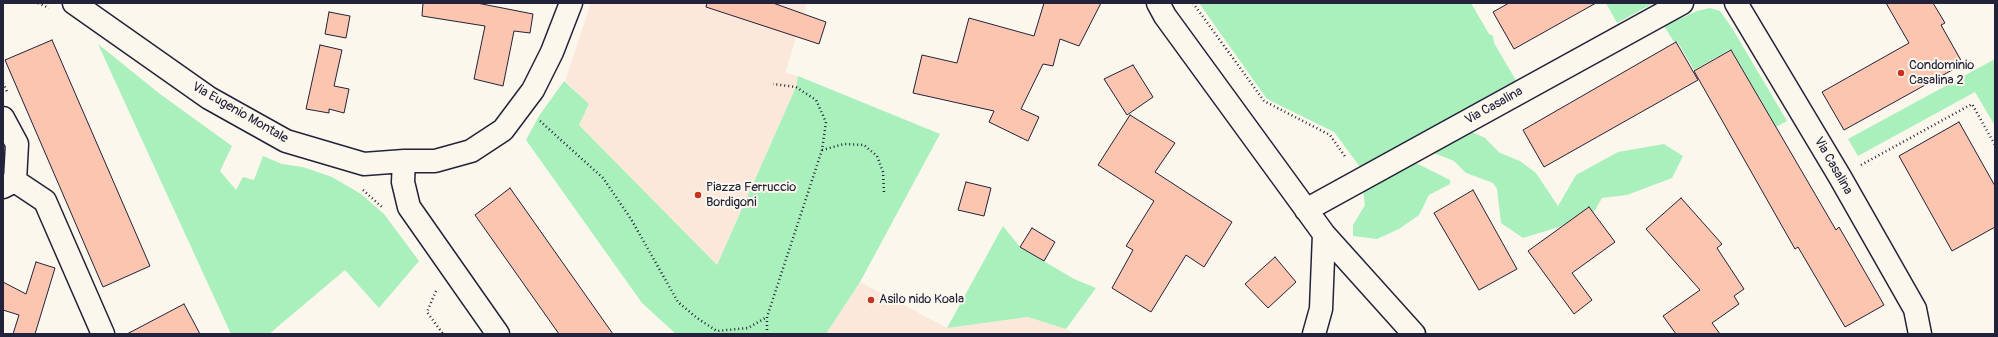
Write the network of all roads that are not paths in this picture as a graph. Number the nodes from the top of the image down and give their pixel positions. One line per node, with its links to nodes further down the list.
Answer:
1 (74, 3): 7 (street, Via Eugenio Montale)
2 (571, 3): 7 (street, Via Eugenio Montale)
3 (1158, 3): 9 (street)
4 (1682, 3): 9 (street, Via Casalina)
5 (1736, 3): 15 (street, Via Casalina)
6 (3, 118): 8 (street)
7 (404, 160): 12 (street)
8 (9, 184): 11 (street)
9 (1306, 210): 10 (street)
10 (1324, 234): 13 (street); 14 (street)
11 (103, 334)
12 (498, 334)
13 (1314, 334)
14 (1414, 334)
15 (1920, 334)

